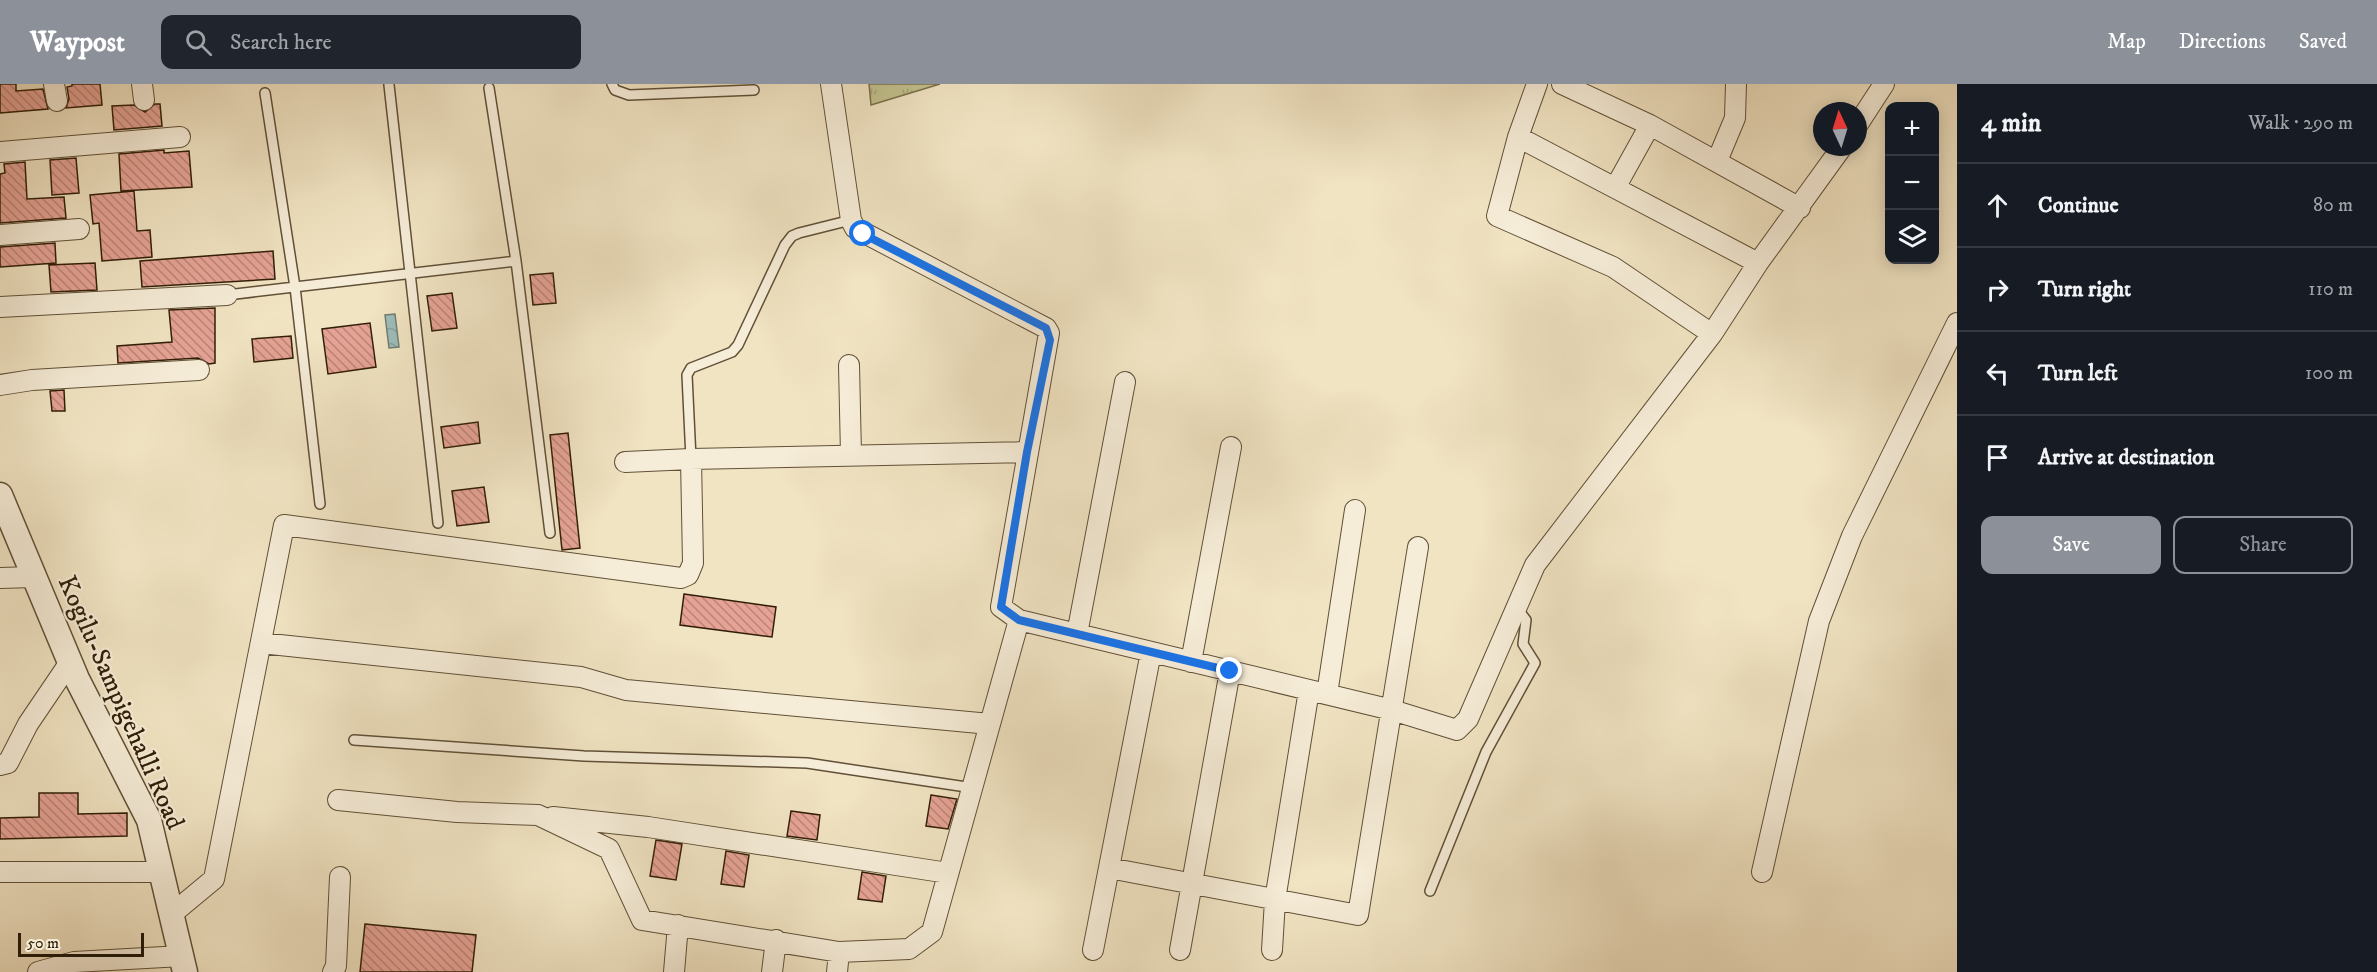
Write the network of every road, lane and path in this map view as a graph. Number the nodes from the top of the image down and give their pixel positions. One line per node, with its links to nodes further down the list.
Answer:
1 (612, 84): 9 (lane)
2 (831, 84): 21 (street)
3 (1537, 84): 15 (street)
4 (1562, 84): 11 (street)
5 (1736, 84): 18 (street)
6 (1884, 84): 12 (street)
7 (389, 85): 26 (lane)
8 (489, 88): 24 (lane)
9 (754, 90)
10 (266, 93): 27 (lane)
11 (1605, 93): 13 (street)
12 (1867, 110)
13 (1650, 125): 18 (street); 19 (street)
14 (180, 137): 16 (street)
15 (1518, 137): 19 (street); 31 (street)
16 (0, 152)
17 (1836, 156): 20 (street)
18 (1717, 162): 20 (street)
19 (1615, 188): 25 (street)
20 (1800, 208): 25 (street)
21 (851, 220): 37 (street); 39 (lane)
22 (79, 230): 23 (street)
23 (0, 235)
24 (516, 261): 26 (lane); 45 (lane)
25 (1758, 263): 31 (street)
26 (410, 273): 27 (lane); 44 (lane)
27 (295, 287): 28 (lane); 42 (lane)
28 (227, 295): 29 (street)
29 (0, 306)
30 (1957, 322): 68 (street)
31 (1712, 334): 49 (street)
32 (849, 365): 38 (street)
33 (200, 370): 35 (street)
34 (1125, 382): 51 (street)
35 (0, 385)
36 (1231, 447): 55 (street)
37 (1027, 452): 38 (street); 50 (street)
38 (851, 455): 39 (street)
39 (691, 459): 40 (street); 52 (street)
40 (625, 462)
41 (0, 495): 47 (street, Kogilu-Sampigehalli Road)
42 (320, 504)
43 (1355, 510): 57 (street)
44 (438, 523)
45 (550, 533)
46 (1418, 547): 58 (street)
47 (34, 577): 48 (street); 54 (street, Kogilu-Sampigehalli Road)
48 (0, 578)
49 (1516, 607): 58 (street); 72 (lane)
50 (1019, 620): 51 (street); 59 (street)
51 (1077, 634): 53 (street)
52 (261, 643): 59 (street); 74 (street)
53 (1151, 652): 55 (street); 65 (street)
54 (70, 662): 61 (street); 67 (street, Kogilu-Sampigehalli Road)
55 (1191, 662): 56 (street)
56 (1230, 671): 57 (street); 71 (street)
57 (1318, 692): 58 (street); 73 (street)
58 (1392, 710): 73 (street)
59 (990, 724): 62 (street)
60 (354, 740): 62 (lane)
61 (0, 765)
62 (974, 788): 69 (street)
63 (338, 800): 64 (street)
64 (538, 815): 69 (street); 75 (street)
65 (1109, 868): 71 (street); 77 (street)
66 (0, 872): 67 (street)
67 (162, 872): 74 (street, Kogilu-Sampigehalli Road)
68 (1762, 872)
69 (948, 873): 80 (street)
70 (340, 877): 84 (street)
71 (1192, 884): 73 (street); 78 (street)
72 (1430, 891)
73 (1275, 900): 79 (street)
74 (172, 913): 81 (street, Kogilu-Sampigehalli Road)
75 (678, 925): 76 (street); 85 (street)
76 (776, 940): 80 (street); 86 (street)
77 (1092, 950)
78 (1180, 950)
79 (1272, 950)
80 (839, 952): 87 (street)
81 (184, 964): 82 (street)
82 (61, 969): 83 (street)
83 (38, 972)
84 (333, 972)
85 (674, 972)
86 (772, 972)
87 (837, 972)

